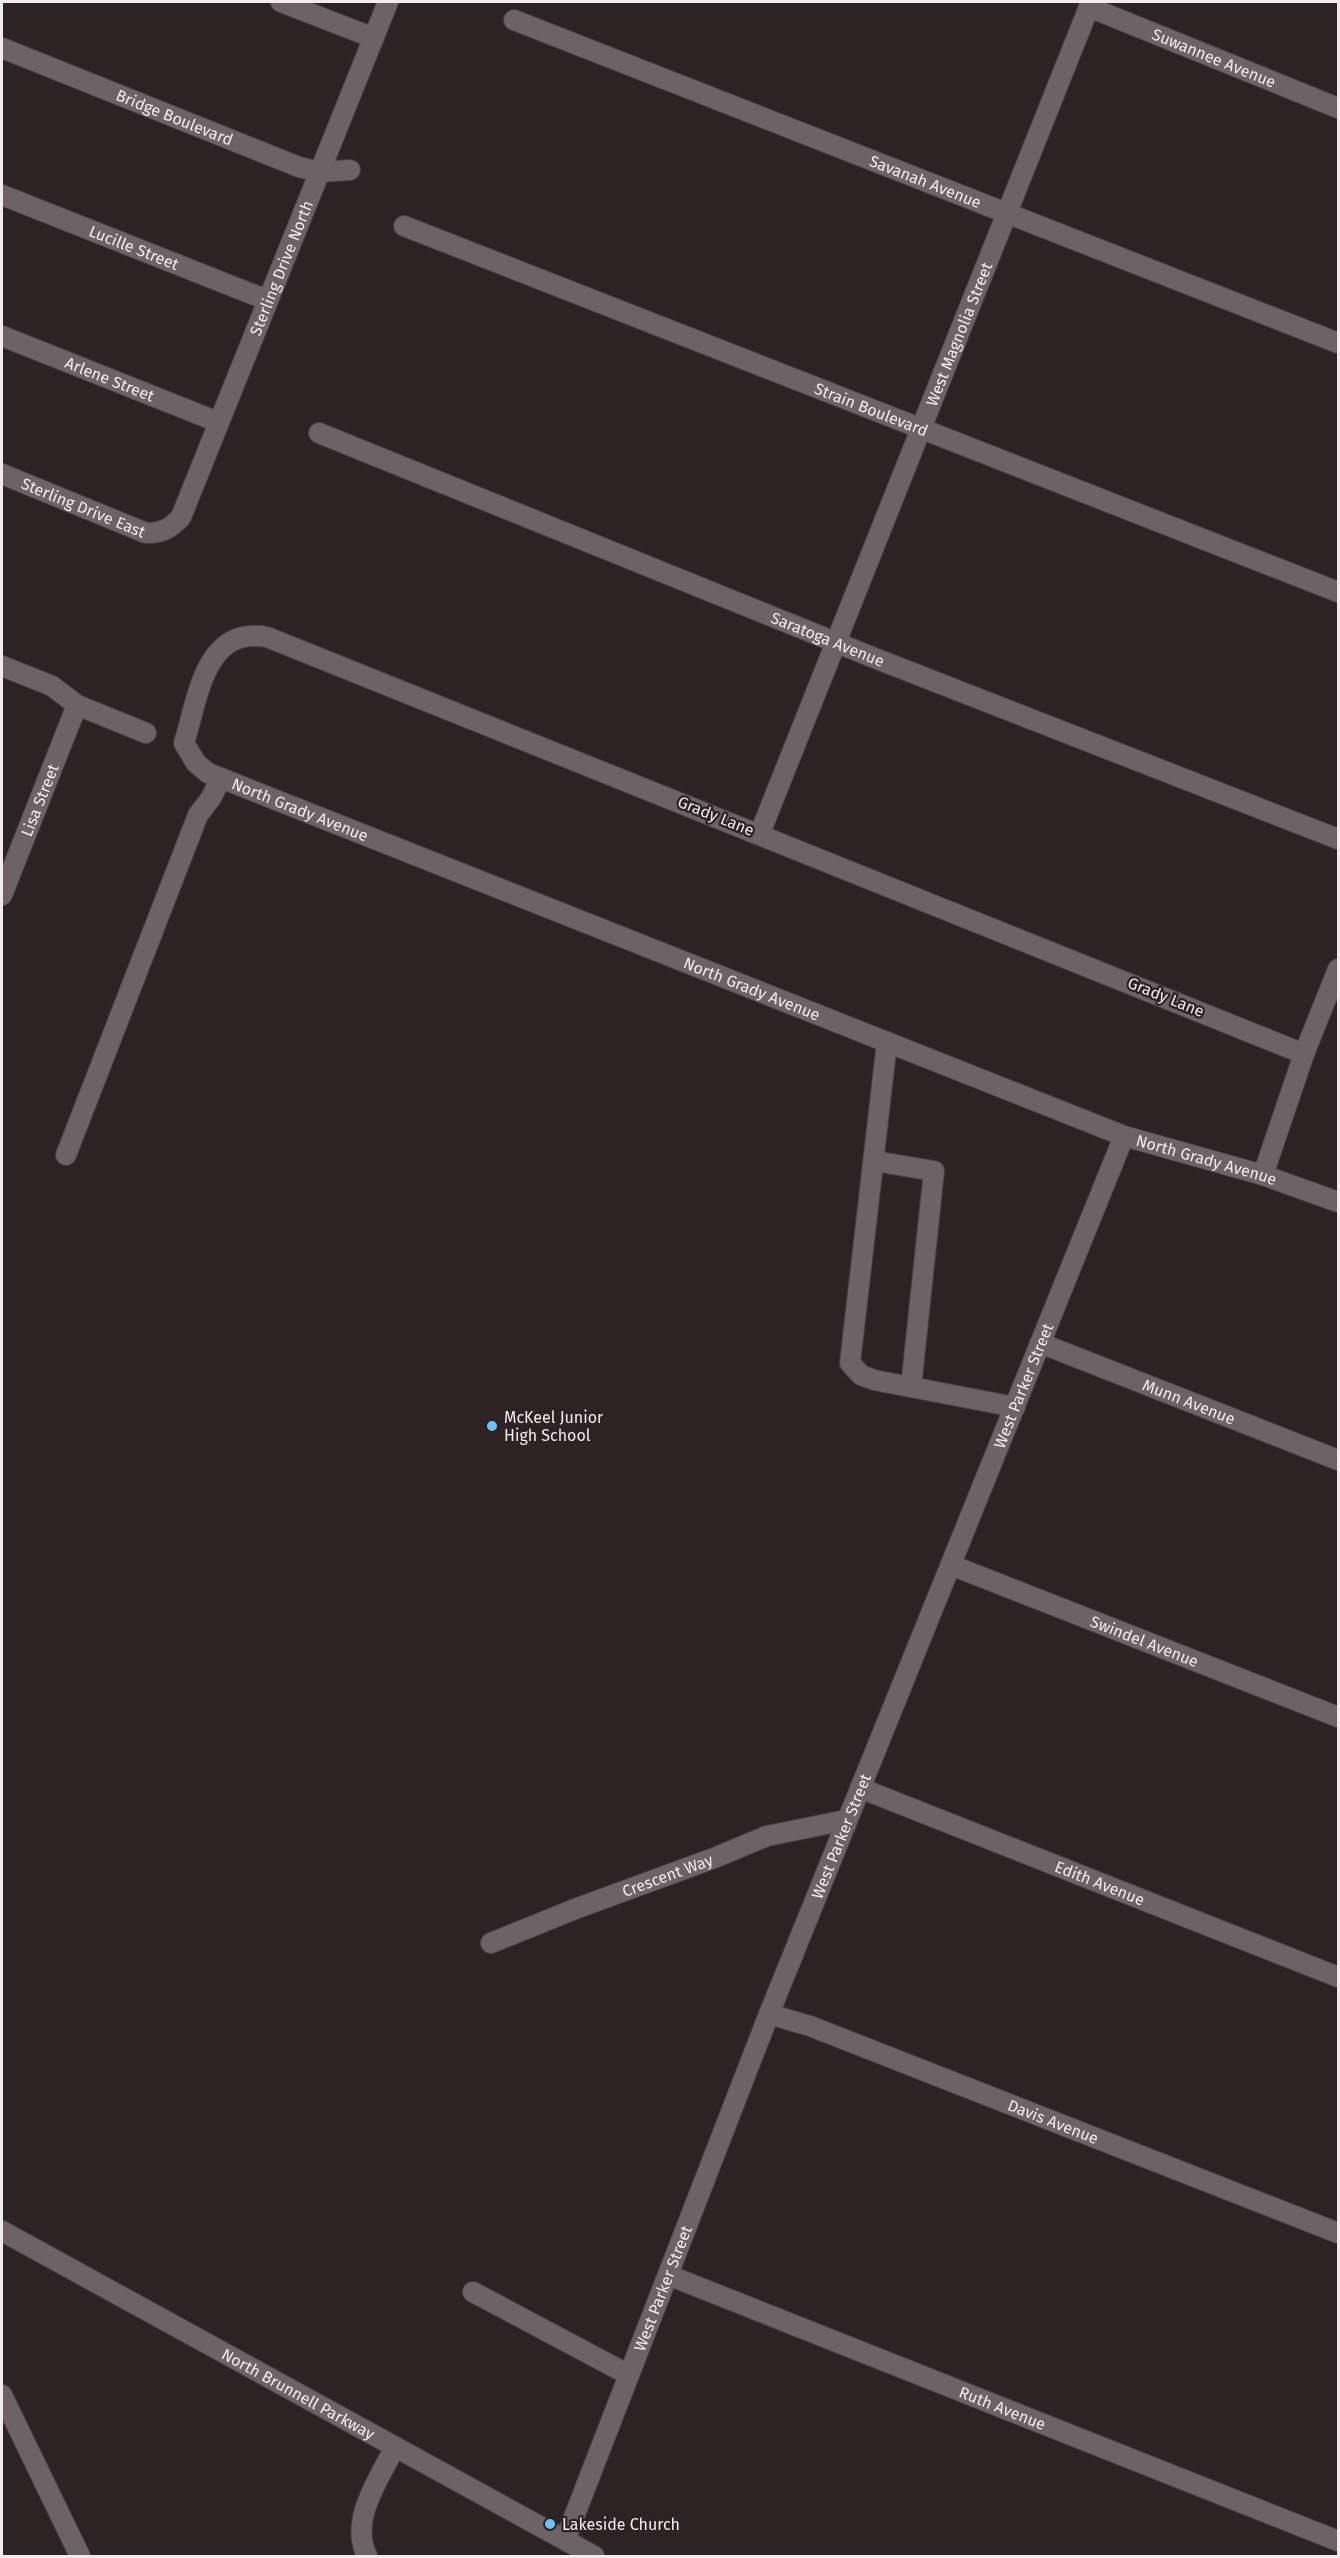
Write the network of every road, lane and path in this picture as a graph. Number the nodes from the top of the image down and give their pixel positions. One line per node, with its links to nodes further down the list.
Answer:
1 (281, 2): 5 (street)
2 (388, 2): 5 (street, Sterling Drive North)
3 (1090, 4): 7 (street, Suwannee Avenue); 11 (street, West Magnolia Street)
4 (514, 20): 11 (street, Savanah Avenue)
5 (374, 39): 9 (street, Sterling Drive North)
6 (2, 48): 9 (street, Bridge Boulevard)
7 (1338, 108)
8 (350, 170): 9 (street, Bridge Boulevard)
9 (319, 172): 13 (street, Sterling Drive North)
10 (2, 195): 13 (street, Lucille Street)
11 (1008, 214): 15 (street, Savanah Avenue); 17 (street, West Magnolia Street)
12 (404, 226): 17 (street, Strain Boulevard)
13 (267, 300): 16 (street, Sterling Drive North)
14 (2, 336): 16 (street, Arlene Street)
15 (1338, 343)
16 (218, 422): 20 (street, Sterling Drive North)
17 (922, 429): 21 (street, Strain Boulevard); 22 (street, West Magnolia Street)
18 (319, 433): 22 (street, Saratoga Avenue)
19 (2, 474): 20 (street, Sterling Drive East)
20 (166, 530)
21 (1338, 592)
22 (837, 641): 28 (street, West Magnolia Street); 29 (street, Saratoga Avenue)
23 (2, 666): 24 (street)
24 (77, 705): 25 (street); 30 (street, Lisa Street)
25 (146, 733)
26 (184, 743): 27 (street, North Grady Avenue); 28 (street, Grady Lane)
27 (221, 778): 32 (street, North Grady Avenue); 35 (street)
28 (759, 833): 33 (street, Grady Lane)
29 (1338, 839)
30 (2, 895)
31 (1338, 969): 33 (street)
32 (887, 1042): 34 (street, North Grady Avenue); 36 (street)
33 (1304, 1053): 37 (street)
34 (1124, 1136): 37 (street, North Grady Avenue); 39 (street, West Parker Street)
35 (66, 1155)
36 (874, 1161): 40 (street); 40 (street)
37 (1263, 1175): 38 (street, North Grady Avenue)
38 (1338, 1202)
39 (1040, 1343): 41 (street, West Parker Street); 42 (street, Munn Avenue)
40 (911, 1387): 41 (street)
41 (1015, 1407): 43 (street, West Parker Street)
42 (1338, 1460)
43 (951, 1565): 44 (street, Swindel Avenue); 45 (street, West Parker Street)
44 (1338, 1718)
45 (860, 1788): 46 (street, West Parker Street); 48 (street, Edith Avenue)
46 (846, 1820): 47 (street, Crescent Way); 49 (street, West Parker Street)
47 (491, 1943)
48 (1338, 1977)
49 (769, 2014): 50 (street, Davis Avenue); 52 (street, West Parker Street)
50 (1338, 2233)
51 (3, 2235): 56 (street, North Brunnell Parkway)
52 (668, 2275): 54 (street, West Parker Street); 58 (street, Ruth Avenue)
53 (473, 2292): 54 (street)
54 (629, 2375): 57 (street, West Parker Street)
55 (2, 2395): 59 (street)
56 (395, 2447): 57 (street, North Brunnell Parkway); 60 (street)
57 (565, 2540): 61 (street, North Brunnell Parkway)
58 (1338, 2541)
59 (80, 2556)
60 (367, 2556)
61 (594, 2556)

